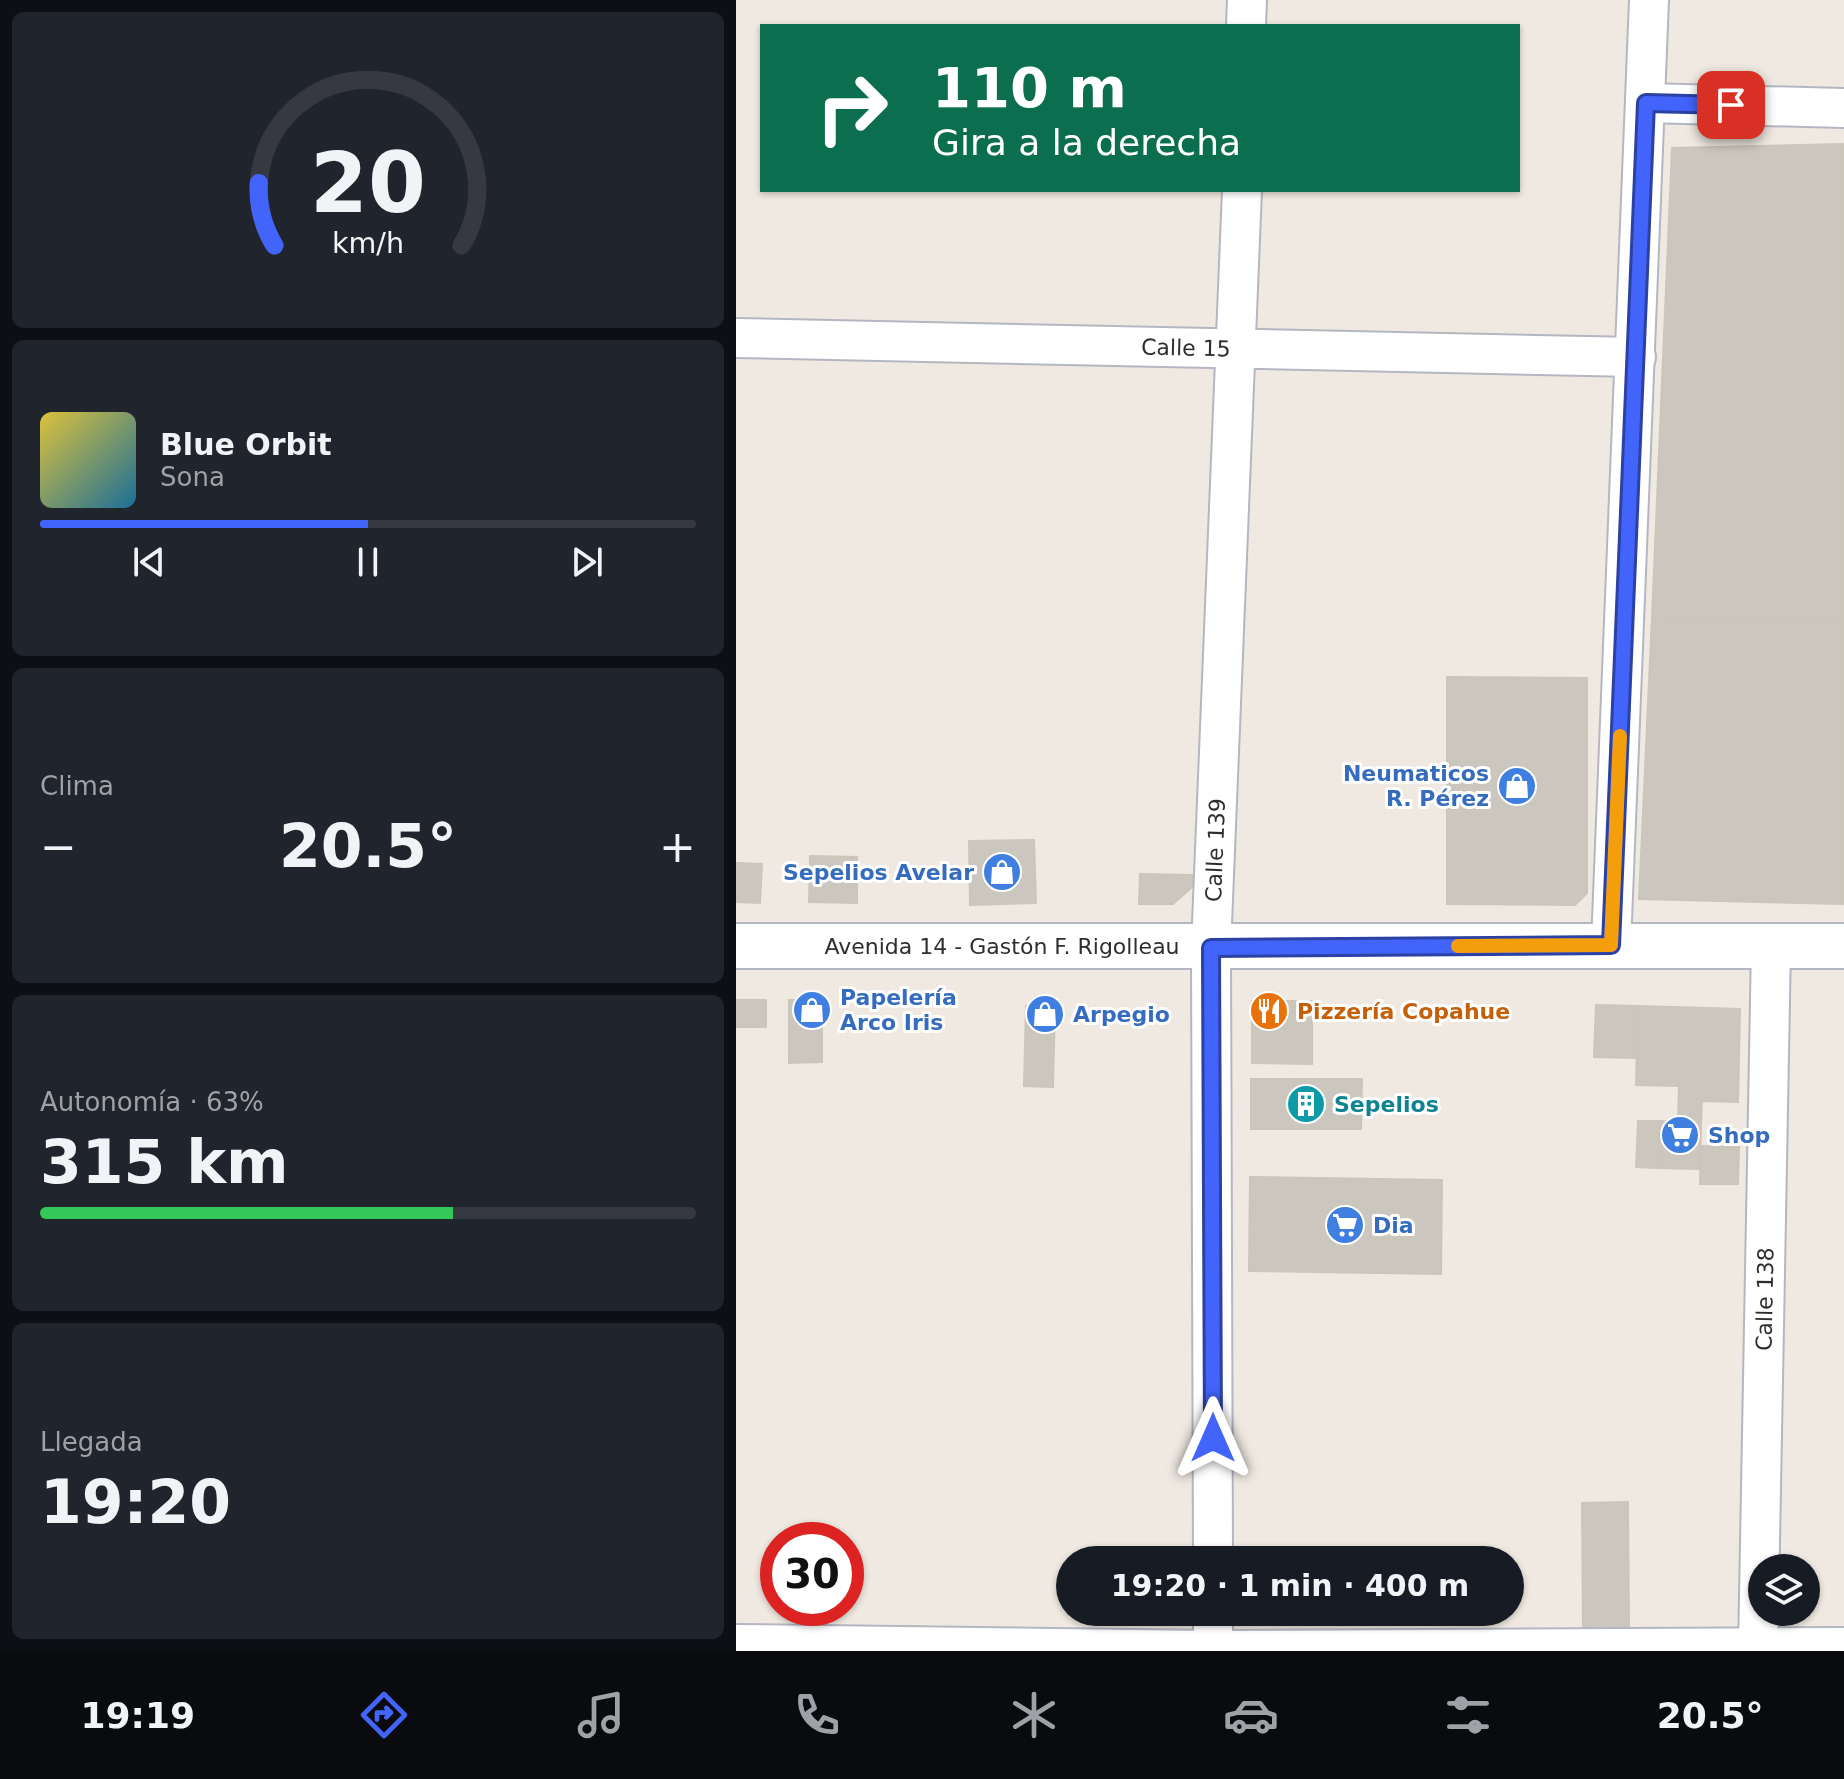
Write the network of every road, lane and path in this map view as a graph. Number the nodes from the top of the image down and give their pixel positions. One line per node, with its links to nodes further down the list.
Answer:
1 (1247, 0): 3 (street)
2 (1649, 0): 4 (street)
3 (1246, 24)
4 (1646, 103): 5 (street); 9 (street)
5 (1844, 108)
6 (1242, 192): 8 (street, Calle 139)
7 (736, 338): 8 (street, Calle 15)
8 (1237, 347): 9 (street, Calle 15); 14 (street, Calle 139)
9 (1636, 357): 10 (street)
10 (1611, 945): 12 (main road, Avenida 14 - Gastón F. Rigolleau); 14 (main road, Avenida 14 - Gastón F. Rigolleau)
11 (736, 946): 14 (main road, Avenida 14 - Gastón F. Rigolleau)
12 (1771, 946): 13 (main road, Avenida 14 - Gastón F. Rigolleau); 19 (street, Calle 138)
13 (1844, 946)
14 (1211, 948): 15 (street, Calle 139)
15 (1213, 1546)
16 (1213, 1626): 20 (street)
17 (736, 1644): 20 (street)
18 (1844, 1647): 19 (street)
19 (1758, 1648): 20 (street)
20 (1213, 1651)

